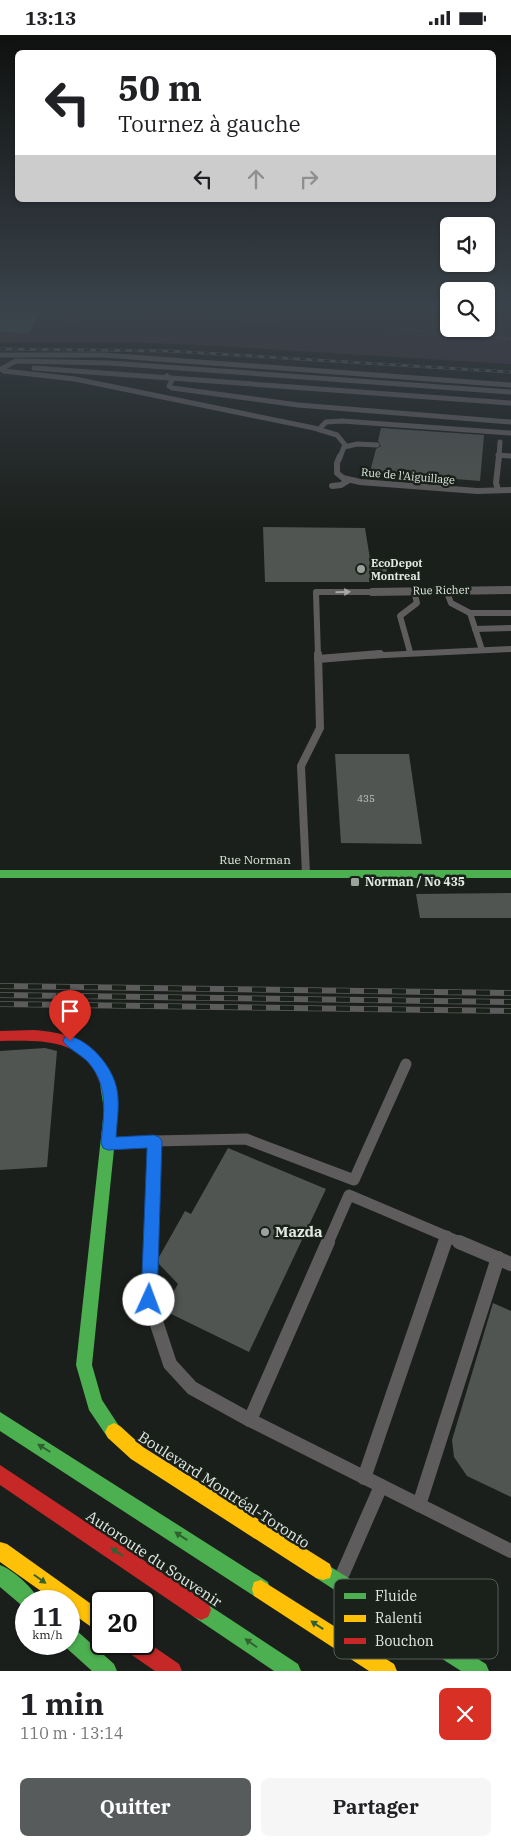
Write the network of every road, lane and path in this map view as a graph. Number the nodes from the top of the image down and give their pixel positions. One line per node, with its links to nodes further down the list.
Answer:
1 (77, 379): 12 (lane)
2 (171, 379): 9 (lane)
3 (221, 379): 11 (lane)
4 (233, 379): 10 (lane)
5 (345, 379): 8 (lane)
6 (434, 379): 7 (lane)
7 (511, 385)
8 (511, 391)
9 (246, 398): 12 (lane); 13 (lane)
10 (511, 398)
11 (511, 403)
12 (222, 408): 14 (lane)
13 (511, 422)
14 (319, 429): 15 (lane); 18 (lane)
15 (511, 433)
16 (500, 443): 19 (lane)
17 (377, 445): 18 (lane)
18 (346, 446): 21 (lane, Rue de l'Aiguillage)
19 (498, 455): 20 (lane); 23 (lane)
20 (511, 456)
21 (349, 480): 22 (lane); 23 (lane, Rue de l'Aiguillage)
22 (332, 486)
23 (498, 490): 24 (lane, Rue de l'Aiguillage)
24 (511, 490)
25 (446, 590): 26 (street, Rue Richer); 29 (street, Rue Richer); 30 (lane)
26 (511, 590)
27 (371, 591): 28 (lane, one-way to 27); 29 (street, Rue Richer)
28 (316, 592): 37 (lane)
29 (416, 597): 36 (lane)
30 (470, 613): 31 (lane); 33 (lane)
31 (511, 613)
32 (511, 628): 33 (lane)
33 (475, 629): 35 (lane)
34 (511, 649): 35 (lane)
35 (482, 650): 36 (lane)
36 (410, 652): 37 (lane)
37 (318, 659): 39 (lane)
38 (0, 874): 39 (main road, Rue Norman)
39 (306, 874): 40 (main road, Rue Norman)
40 (511, 874)
41 (0, 1036): 44 (main road, Boulevard Montréal-Toronto)
42 (406, 1064): 45 (lane)
43 (154, 1141): 44 (lane); 45 (lane); 50 (lane)
44 (108, 1143): 59 (main road, Boulevard Montréal-Toronto)
45 (354, 1181): 46 (lane)
46 (349, 1195): 47 (lane); 50 (lane)
47 (448, 1237): 48 (lane); 53 (lane)
48 (498, 1258): 49 (lane); 55 (lane)
49 (511, 1264)
50 (250, 1420): 53 (lane)
51 (0, 1421): 63 (main road, one-way to 51)
52 (0, 1474): 70 (main road, Autoroute du Souvenir, one-way to 52)
53 (364, 1478): 54 (lane)
54 (381, 1486): 55 (lane); 60 (lane)
55 (419, 1505): 57 (lane)
56 (0, 1551): 62 (main road, one-way to 62)
57 (511, 1551)
58 (0, 1574): 61 (main road)
59 (334, 1579)
60 (340, 1579)
61 (18, 1590)
62 (90, 1613)
63 (334, 1636)
64 (80, 1647): 68 (main road)
65 (149, 1655): 69 (main road)
66 (369, 1659): 71 (main road, one-way to 66)
67 (459, 1659): 72 (main road, Boulevard Montréal-Toronto)
68 (107, 1671)
69 (172, 1671)
70 (291, 1671)
71 (387, 1671)
72 (478, 1671)

